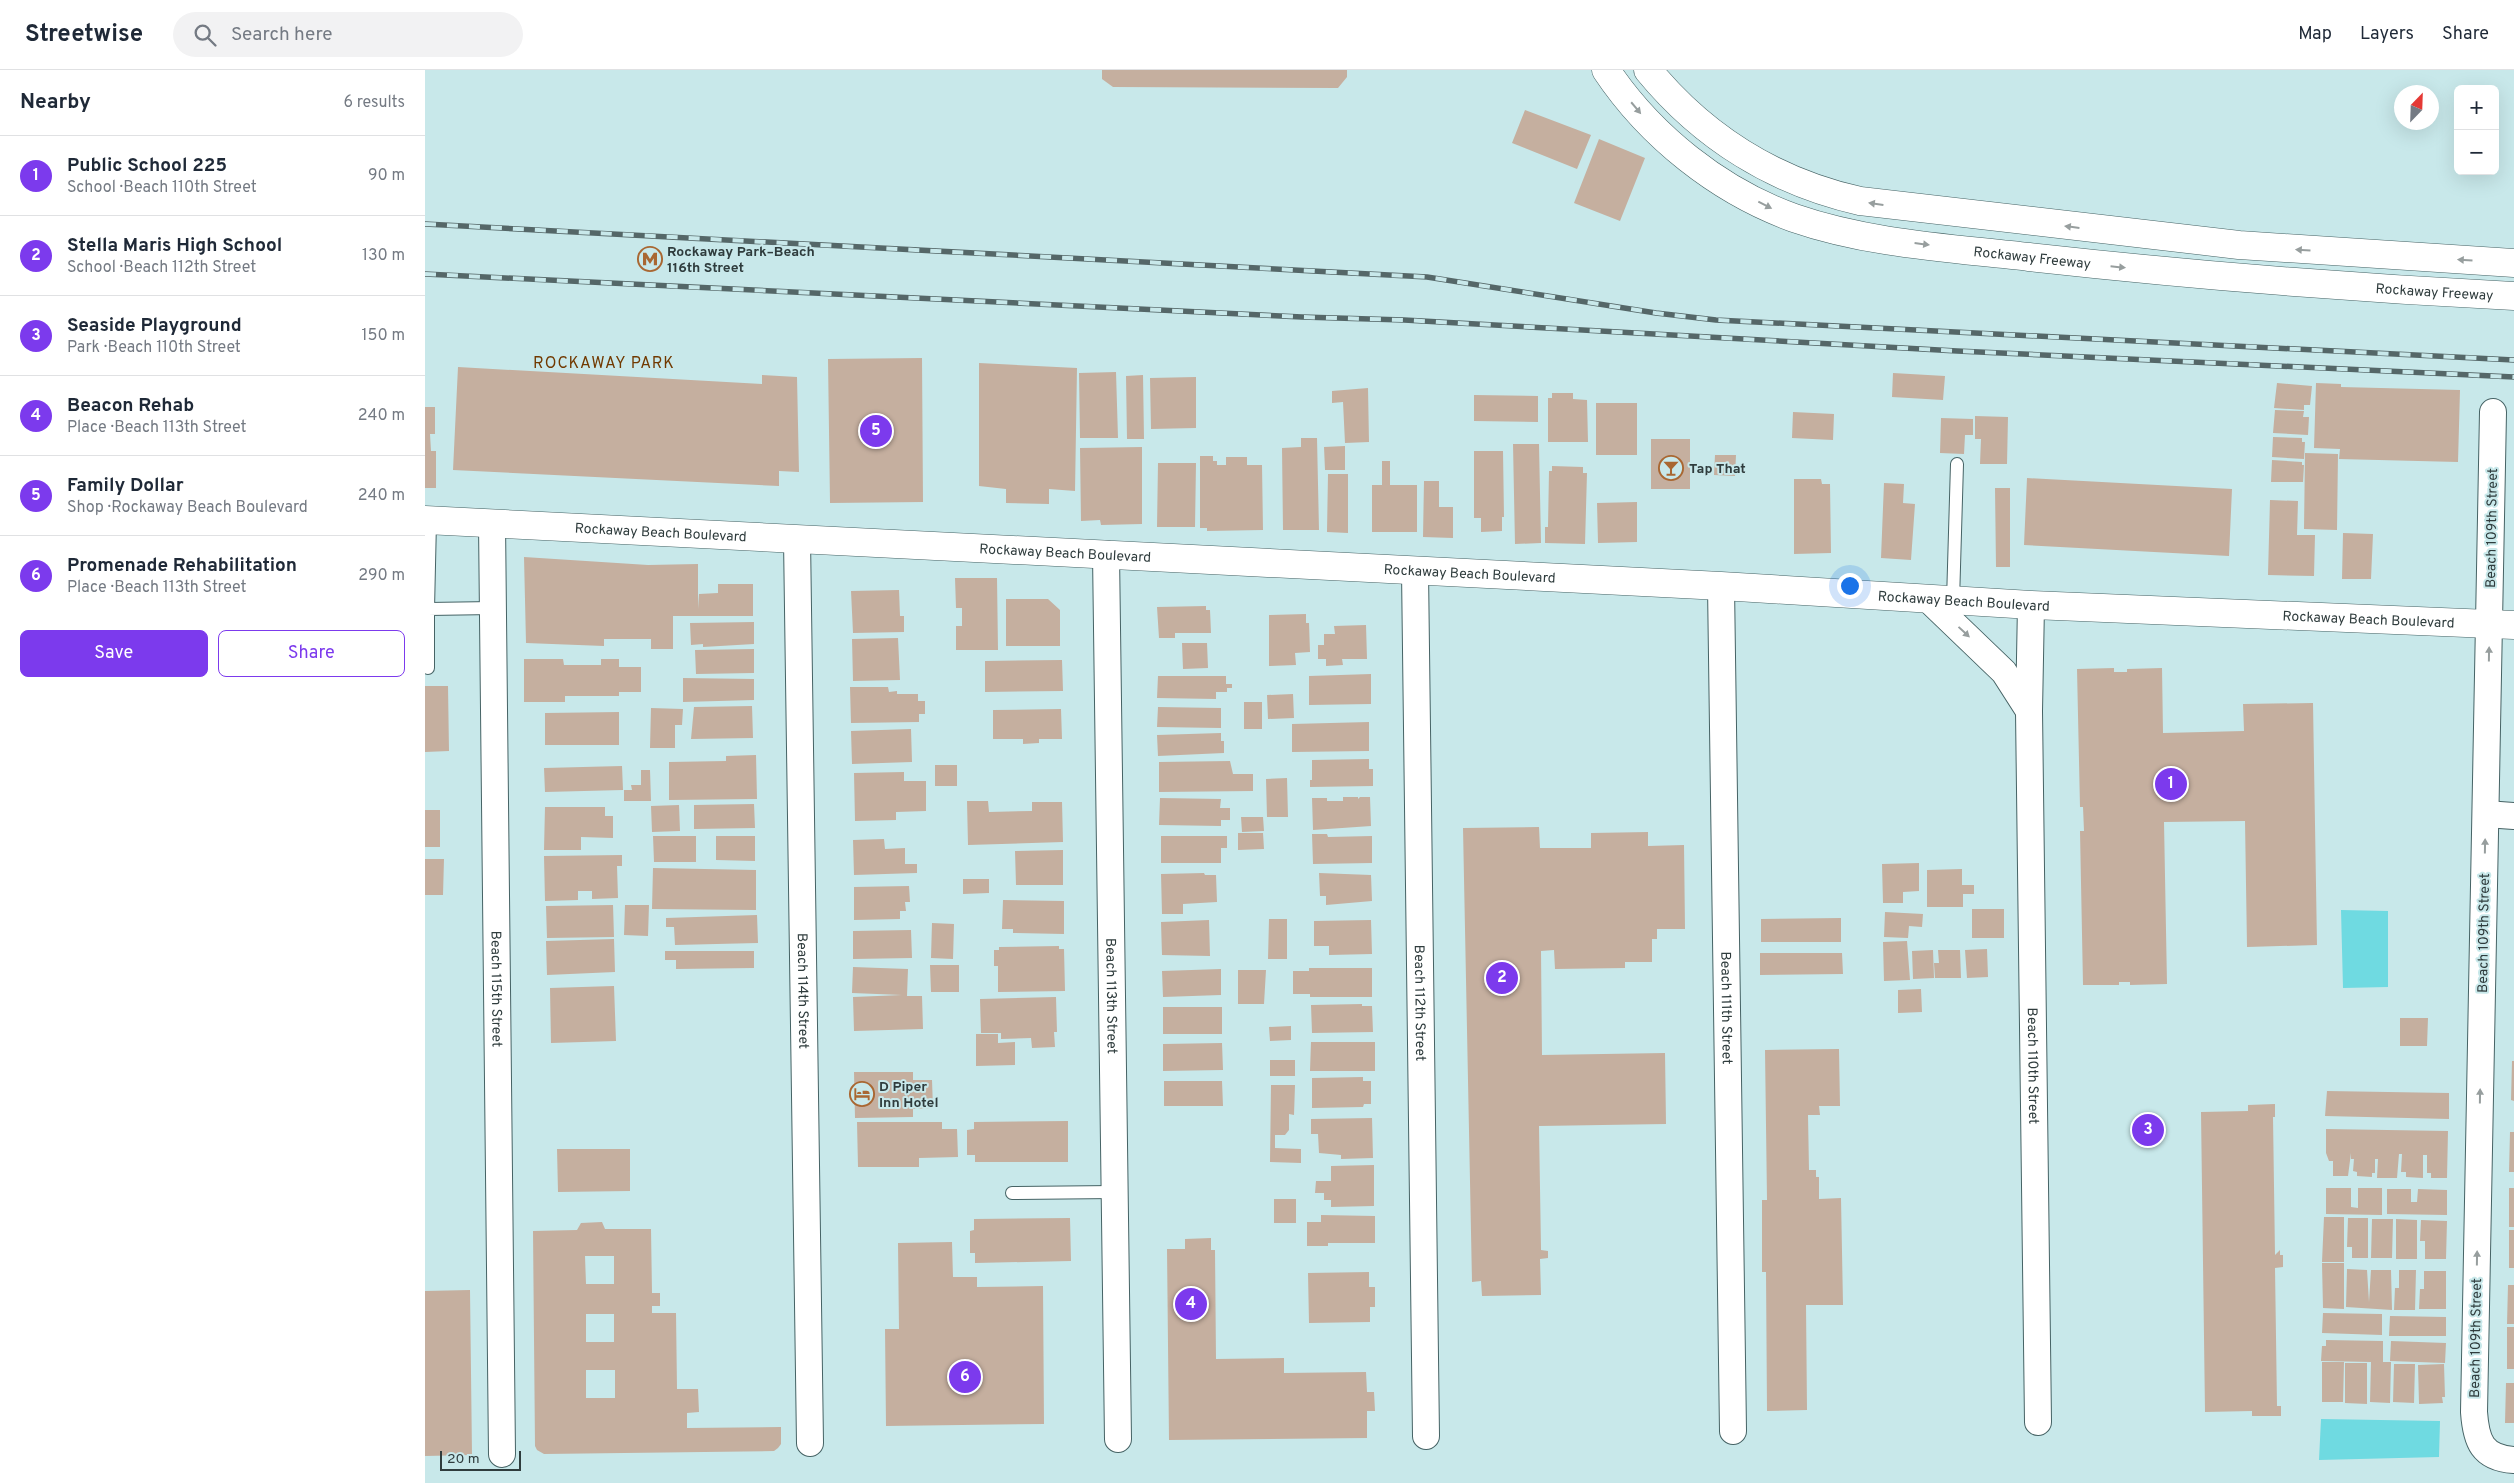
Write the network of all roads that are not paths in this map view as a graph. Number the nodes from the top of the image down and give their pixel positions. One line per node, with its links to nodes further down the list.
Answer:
1 (1606, 70): 4 (street, Rockaway Freeway, one-way to 4)
2 (1648, 70): 3 (street, one-way to 2)
3 (2514, 263)
4 (2514, 296)
5 (2493, 412): 17 (street, Beach 109th Street)
6 (1957, 464): 13 (lane)
7 (427, 521): 8 (street, Rockaway Beach Boulevard); 16 (lane)
8 (492, 523): 9 (street, Rockaway Beach Boulevard); 15 (street, Beach 115th Street)
9 (797, 539): 10 (street, Rockaway Beach Boulevard); 28 (street, Beach 114th Street)
10 (1106, 554): 11 (street, Rockaway Beach Boulevard); 22 (street, Beach 113th Street)
11 (1415, 571): 12 (street, Rockaway Beach Boulevard); 26 (street, Beach 112th Street)
12 (1721, 586): 13 (street, Rockaway Beach Boulevard); 25 (street, Beach 111th Street)
13 (1941, 600): 14 (street, Rockaway Beach Boulevard); 19 (street, one-way to 19)
14 (2031, 605): 17 (street, Rockaway Beach Boulevard); 19 (street, Beach 110th Street)
15 (493, 608): 16 (lane); 29 (street, Beach 115th Street)
16 (428, 610): 18 (lane)
17 (2502, 625): 20 (street, Beach 109th Street, one-way to 17)
18 (428, 668)
19 (2029, 711): 24 (street, Beach 110th Street)
20 (2486, 814): 21 (street); 30 (street, Beach 109th Street, one-way to 20)
21 (2514, 816)
22 (1114, 1192): 23 (lane); 27 (street, Beach 113th Street)
23 (1012, 1193)
24 (2038, 1422)
25 (1733, 1431)
26 (1426, 1436)
27 (1118, 1439)
28 (810, 1443)
29 (502, 1454)
30 (2514, 1460)

